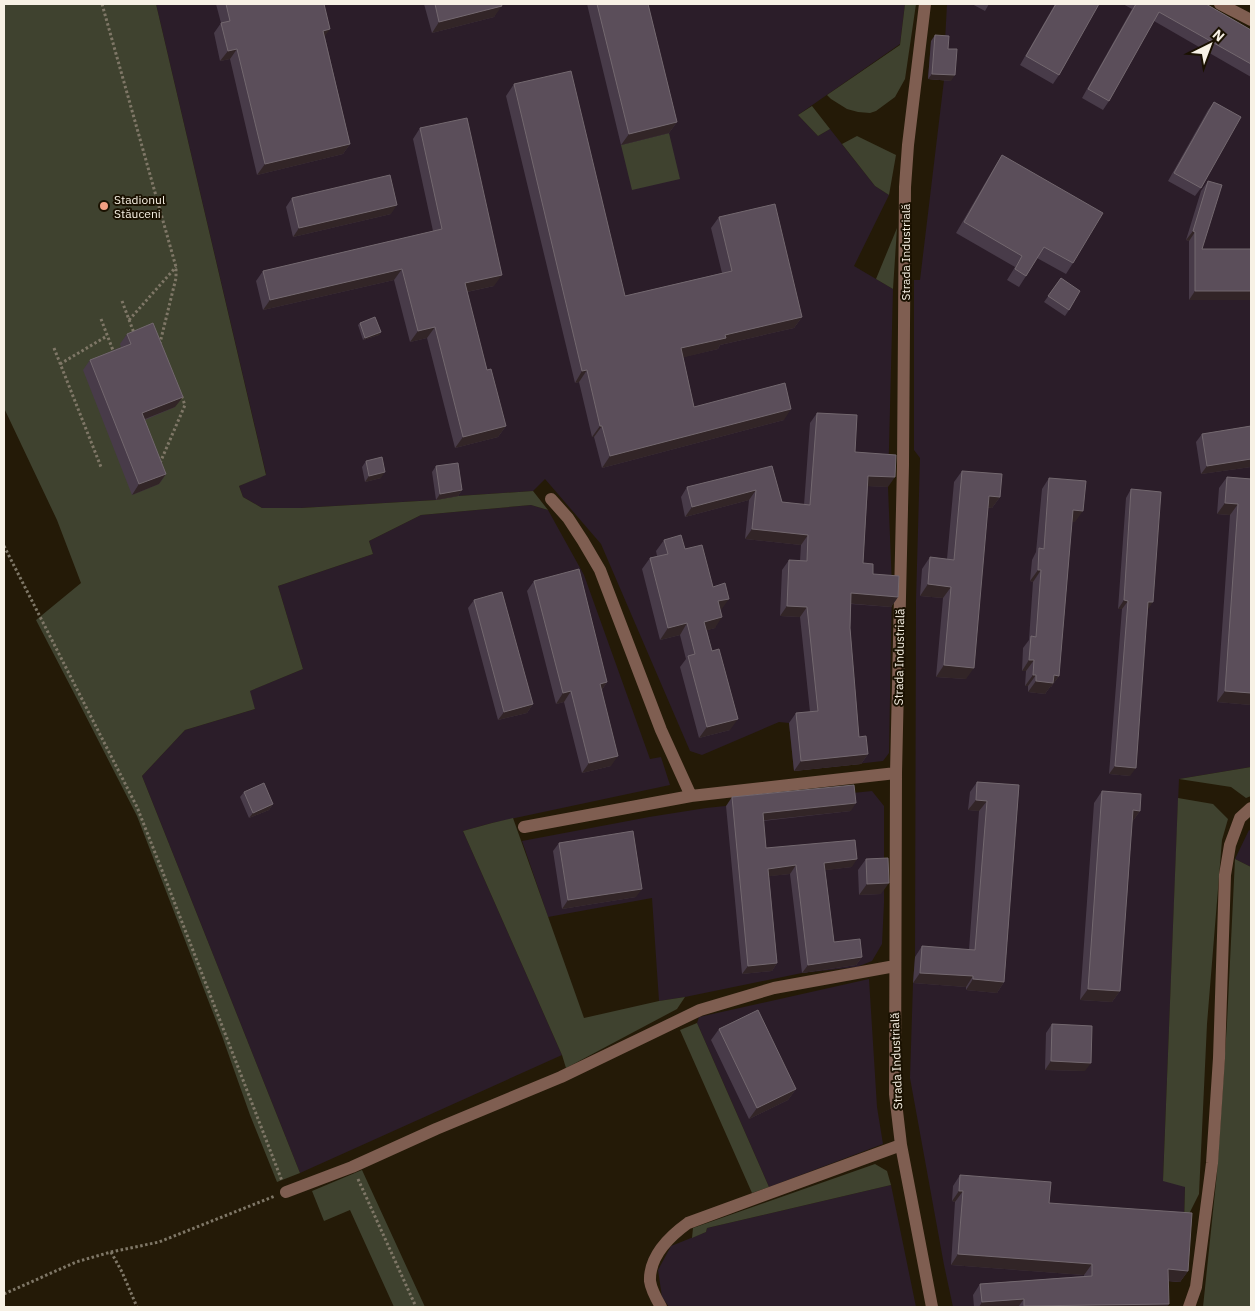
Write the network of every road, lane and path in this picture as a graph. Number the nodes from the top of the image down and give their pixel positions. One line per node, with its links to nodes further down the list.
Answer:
1 (102, 4): 5 (path)
2 (925, 4): 20 (street, Strada Industrială)
3 (1220, 4): 4 (street)
4 (1251, 20)
5 (176, 267): 8 (path); 12 (path)
6 (122, 301): 8 (path)
7 (101, 319): 9 (path)
8 (129, 320): 10 (path)
9 (107, 336): 13 (path); 14 (path)
10 (136, 337)
11 (54, 348): 14 (path)
12 (163, 351)
13 (115, 354)
14 (60, 364): 17 (path)
15 (178, 387): 16 (path)
16 (155, 456)
17 (101, 467)
18 (551, 499): 21 (street)
19 (4, 546): 27 (path)
20 (896, 773): 21 (street); 24 (street, Strada Industrială)
21 (691, 796): 23 (street)
22 (1251, 808): 34 (street)
23 (524, 827)
24 (895, 966): 25 (street, Strada Industrială); 26 (street)
25 (901, 1145): 32 (street); 33 (street, Strada Industrială)
26 (352, 1167): 27 (street); 31 (path)
27 (286, 1192): 28 (path)
28 (111, 1252): 29 (path); 30 (path)
29 (4, 1294)
30 (137, 1307)
31 (416, 1307)
32 (661, 1307)
33 (932, 1307)
34 (1190, 1307)

